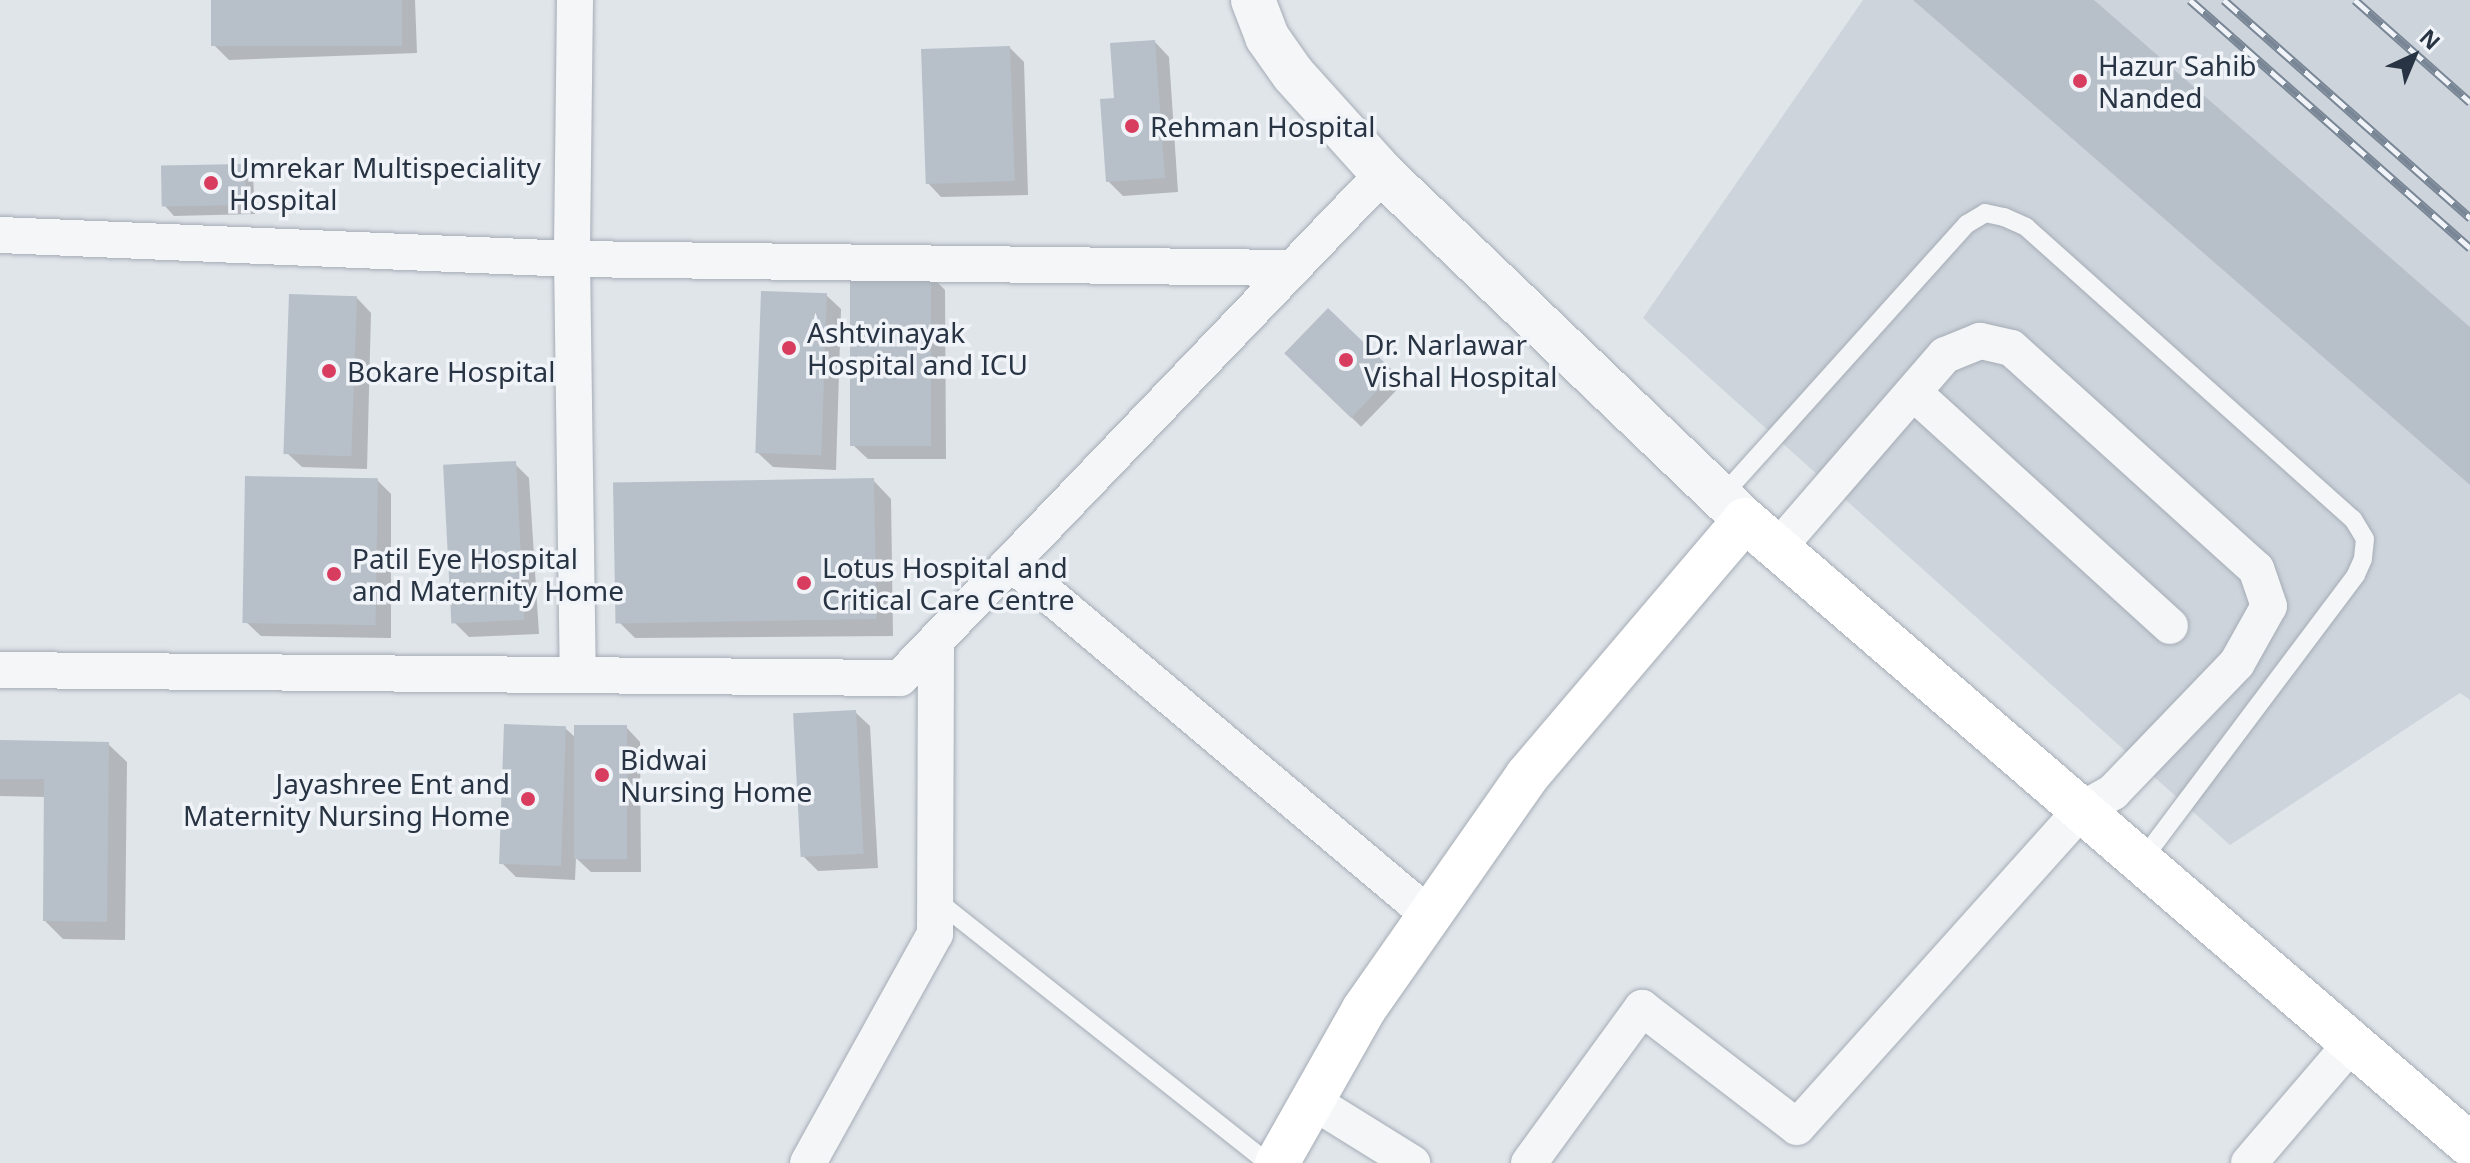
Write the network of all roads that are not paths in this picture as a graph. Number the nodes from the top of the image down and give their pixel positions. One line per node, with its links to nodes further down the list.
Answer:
1 (575, 0): 5 (street)
2 (1253, 0): 3 (street)
3 (1383, 174): 6 (street); 8 (street)
4 (0, 235): 5 (street)
5 (572, 259): 6 (street); 14 (street)
6 (1293, 268): 10 (street)
7 (1914, 393): 9 (street); 11 (street); 15 (street)
8 (1733, 508): 9 (main road); 16 (lane); 18 (main road)
9 (1778, 548): 15 (main road)
10 (1011, 563): 12 (street); 18 (street)
11 (2170, 626)
12 (936, 641): 14 (street); 17 (street)
13 (0, 670): 14 (street)
14 (578, 675)
15 (2081, 810): 16 (main road); 26 (street)
16 (2141, 861): 19 (main road)
17 (935, 899): 22 (street); 23 (lane)
18 (1429, 915): 20 (main road)
19 (2352, 1043): 21 (main road); 27 (street)
20 (1312, 1101): 24 (main road); 25 (street)
21 (2470, 1145)
22 (808, 1163)
23 (1268, 1163)
24 (1277, 1163)
25 (1412, 1163)
26 (1529, 1163)
27 (2249, 1163)

